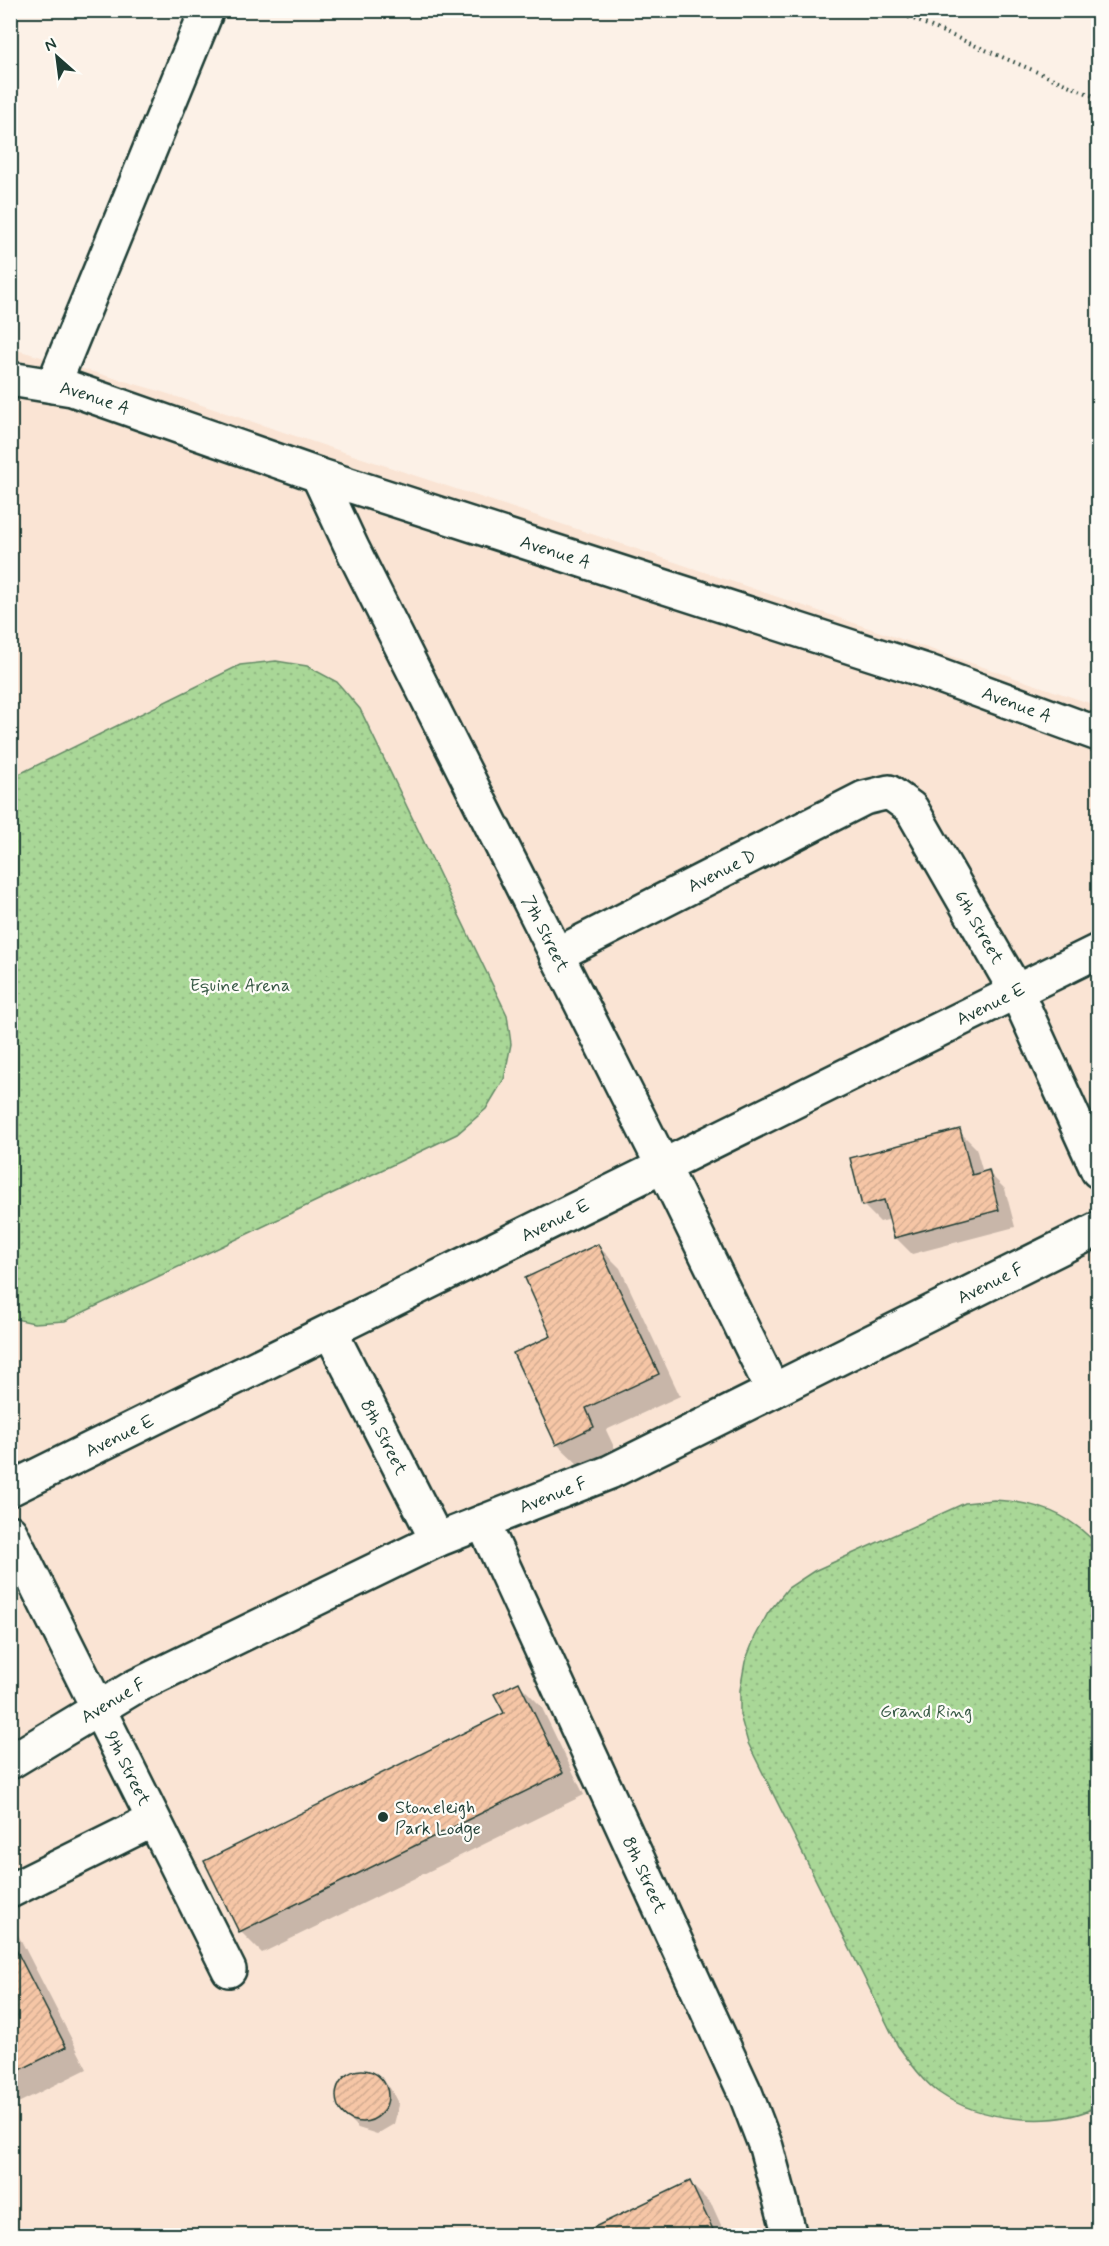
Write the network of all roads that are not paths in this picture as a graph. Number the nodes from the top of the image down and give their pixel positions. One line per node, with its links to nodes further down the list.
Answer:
1 (204, 17): 3 (lane)
2 (10, 379): 3 (lane, Avenue A)
3 (53, 386): 4 (lane, Avenue A)
4 (318, 475): 5 (lane, Avenue A); 8 (lane, 7th Street)
5 (1098, 734)
6 (889, 792): 8 (lane, Avenue D); 9 (lane, 6th Street)
7 (1098, 951): 9 (lane, Avenue E)
8 (556, 955): 10 (lane, 7th Street)
9 (1016, 991): 10 (lane, Avenue E); 11 (lane, 6th Street)
10 (663, 1166): 13 (lane, Avenue E); 14 (lane, 7th Street)
11 (1098, 1171)
12 (1098, 1229): 14 (lane, Avenue F)
13 (331, 1333): 15 (lane, Avenue E); 18 (lane, 8th Street)
14 (773, 1391): 16 (lane, Avenue F)
15 (10, 1489)
16 (483, 1522): 18 (lane, Avenue F); 24 (lane, 8th Street)
17 (10, 1533): 19 (lane, 9th Street)
18 (437, 1540): 19 (lane, Avenue F)
19 (98, 1708): 20 (lane, Avenue F); 21 (lane, 9th Street)
20 (10, 1762)
21 (153, 1820): 22 (lane); 23 (lane, 9th Street)
22 (10, 1891)
23 (228, 1970)
24 (790, 2235)

